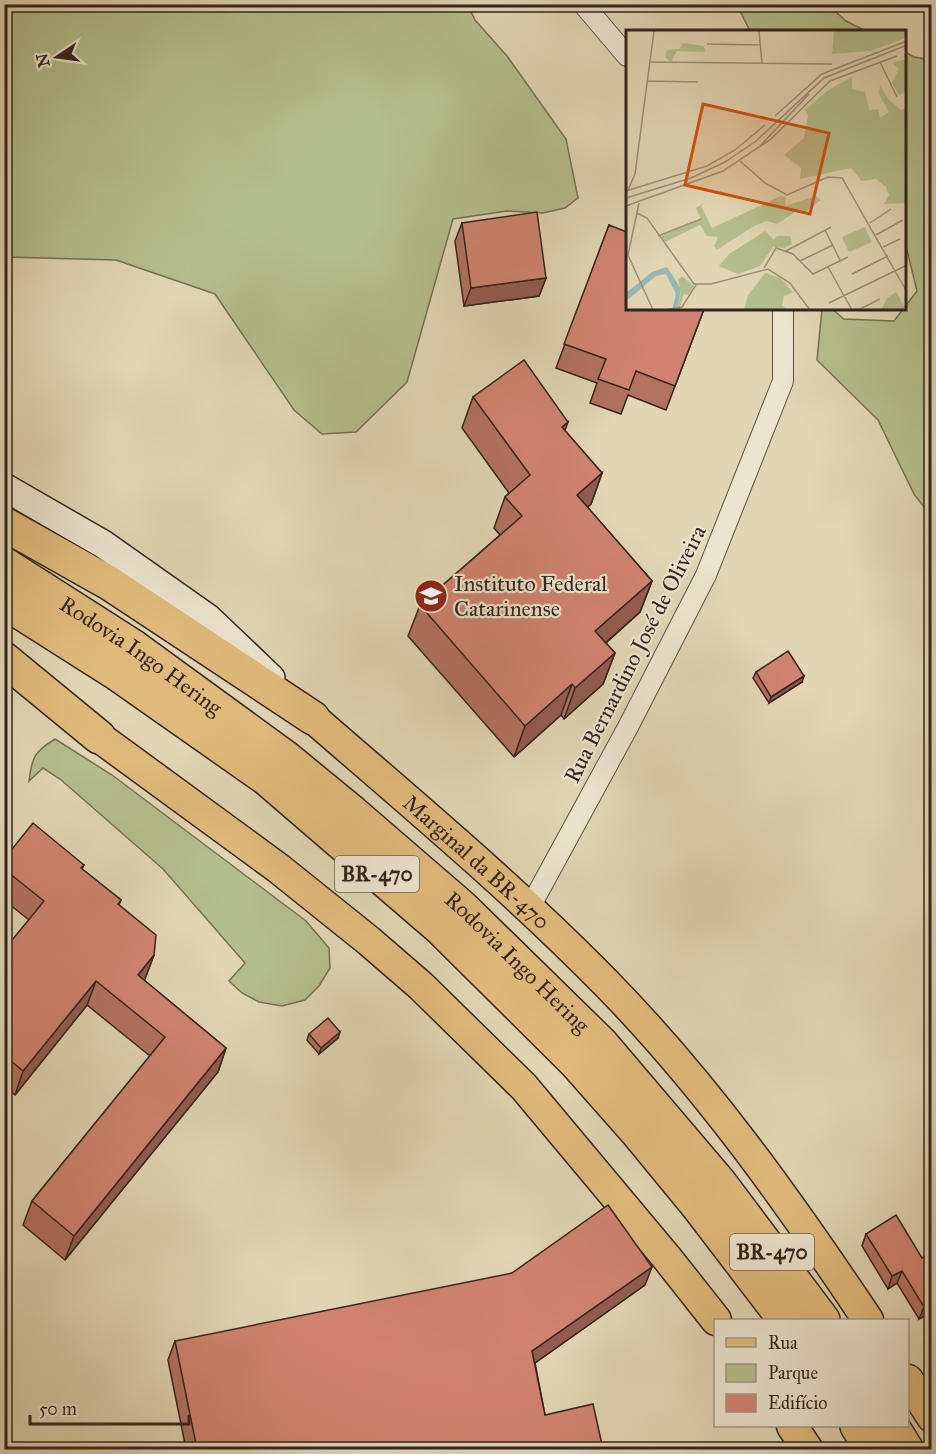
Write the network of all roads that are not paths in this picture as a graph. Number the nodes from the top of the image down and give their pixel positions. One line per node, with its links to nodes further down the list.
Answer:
1 (583, 4): 2 (street)
2 (626, 55)
3 (783, 310): 12 (street, Rua Bernardino José de Oliveira)
4 (4, 487): 10 (main road, Marginal da BR-470)
5 (4, 524): 10 (highway)
6 (4, 564): 15 (highway, Rodovia Ingo Hering / BR-470)
7 (4, 602): 14 (highway, Rodovia Ingo Hering / BR-470)
8 (4, 659): 11 (highway)
9 (4, 675): 11 (main road)
10 (313, 718): 12 (main road, Marginal da BR-470)
11 (99, 737): 13 (main road)
12 (529, 909): 16 (main road, Marginal da BR-470)
13 (715, 1319)
14 (784, 1319)
15 (822, 1319)
16 (867, 1319)
17 (909, 1382): 18 (main road)
18 (932, 1417)
19 (793, 1427): 22 (main road)
20 (858, 1427): 23 (highway)
21 (893, 1427): 24 (highway)
22 (808, 1449)
23 (872, 1449)
24 (907, 1449)

